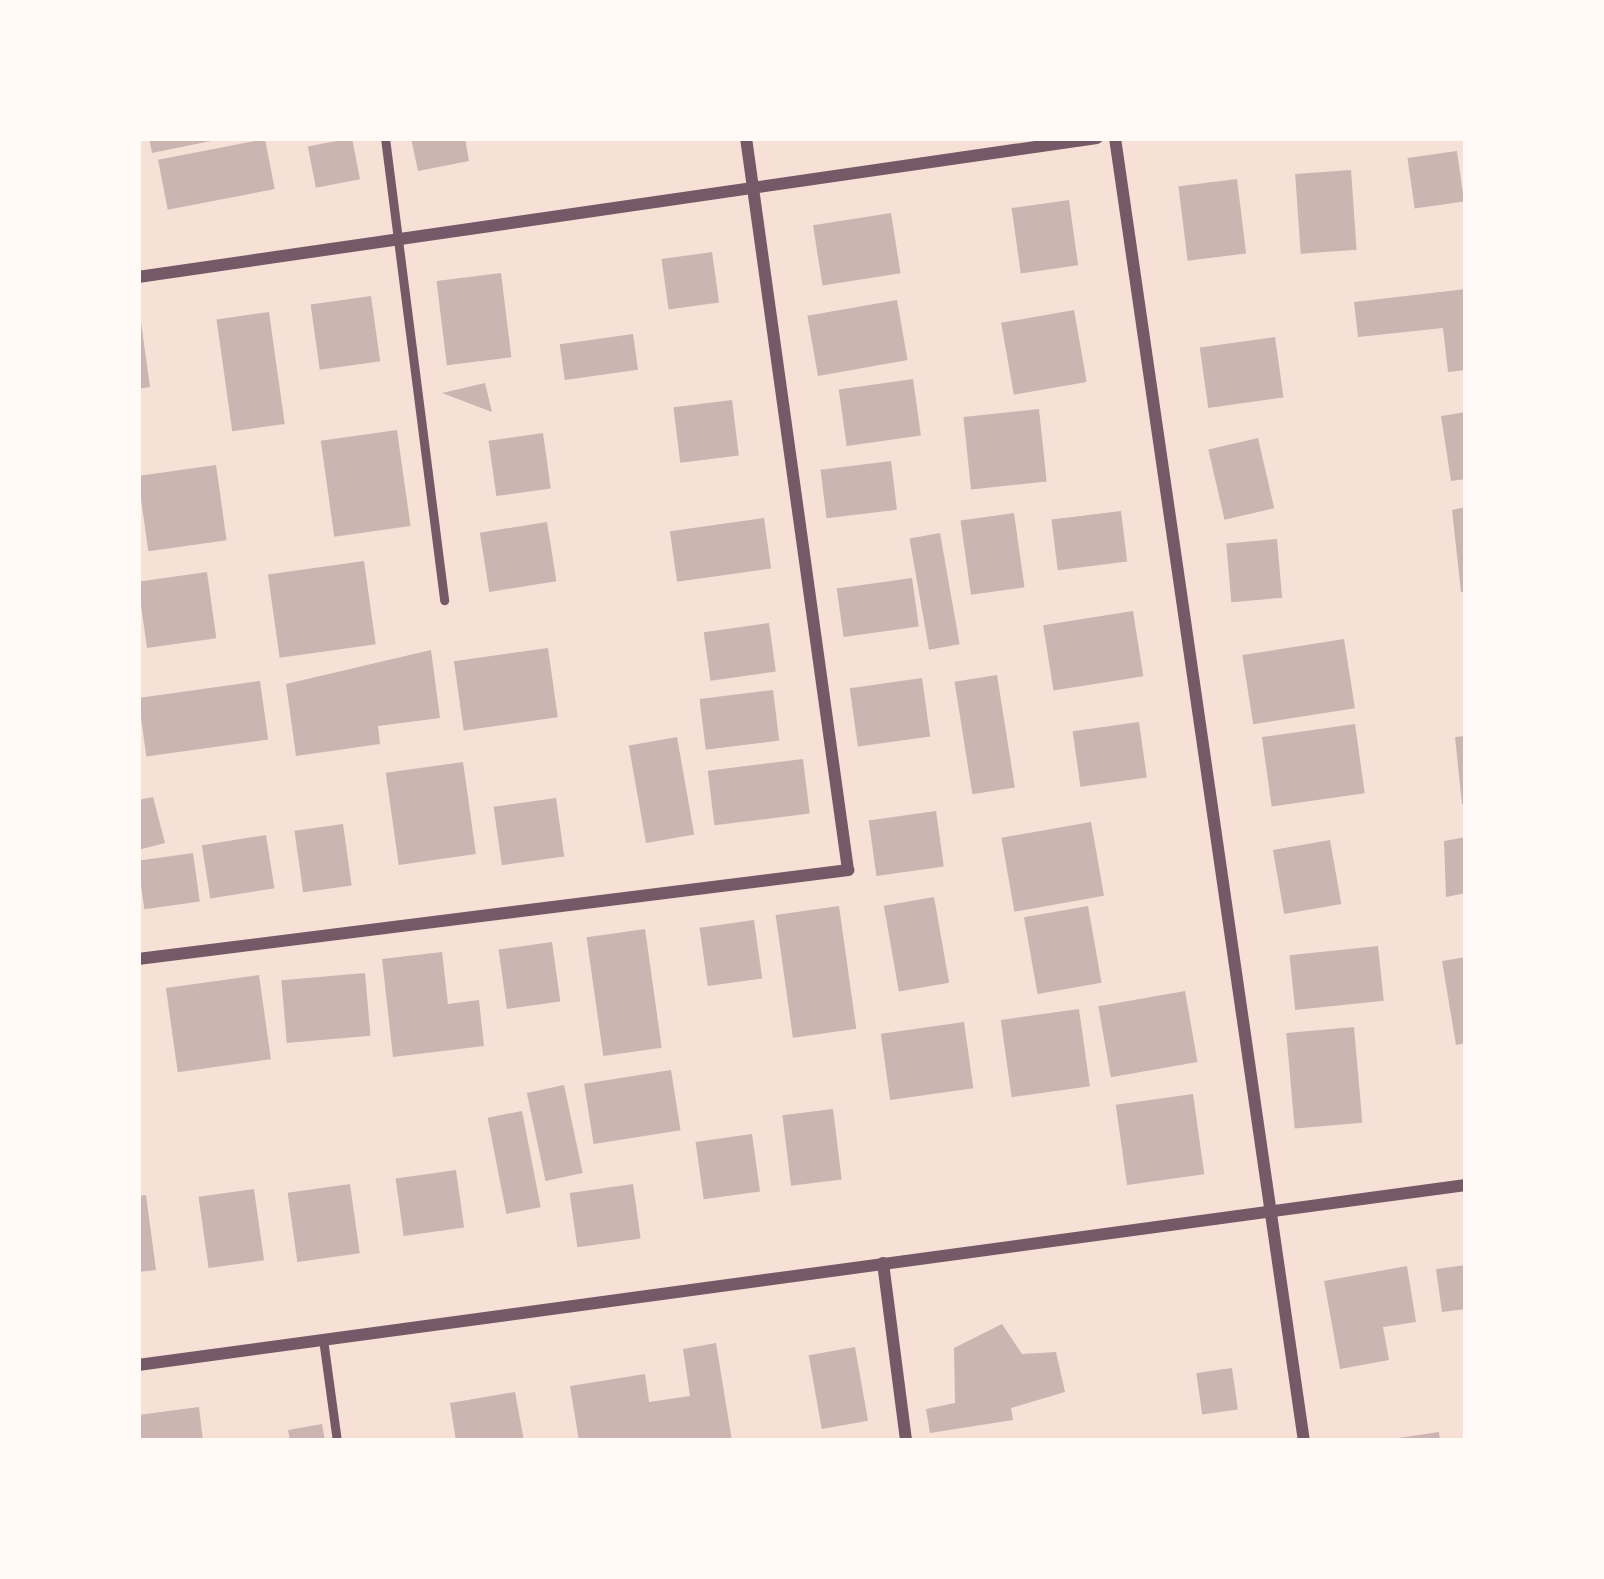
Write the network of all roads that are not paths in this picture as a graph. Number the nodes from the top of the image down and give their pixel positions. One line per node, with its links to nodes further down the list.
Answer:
1 (385, 138): 6 (lane)
2 (746, 138): 5 (street)
3 (1096, 138): 5 (street)
4 (1115, 138): 11 (street)
5 (753, 189): 6 (street); 9 (street)
6 (398, 242): 7 (street); 8 (lane)
7 (138, 277)
8 (444, 600)
9 (138, 959)
10 (1466, 1185): 11 (street)
11 (1267, 1213): 12 (street); 17 (street)
12 (883, 1263): 13 (street); 16 (street)
13 (323, 1339): 14 (street); 15 (lane)
14 (138, 1365)
15 (337, 1441)
16 (906, 1441)
17 (1304, 1441)

